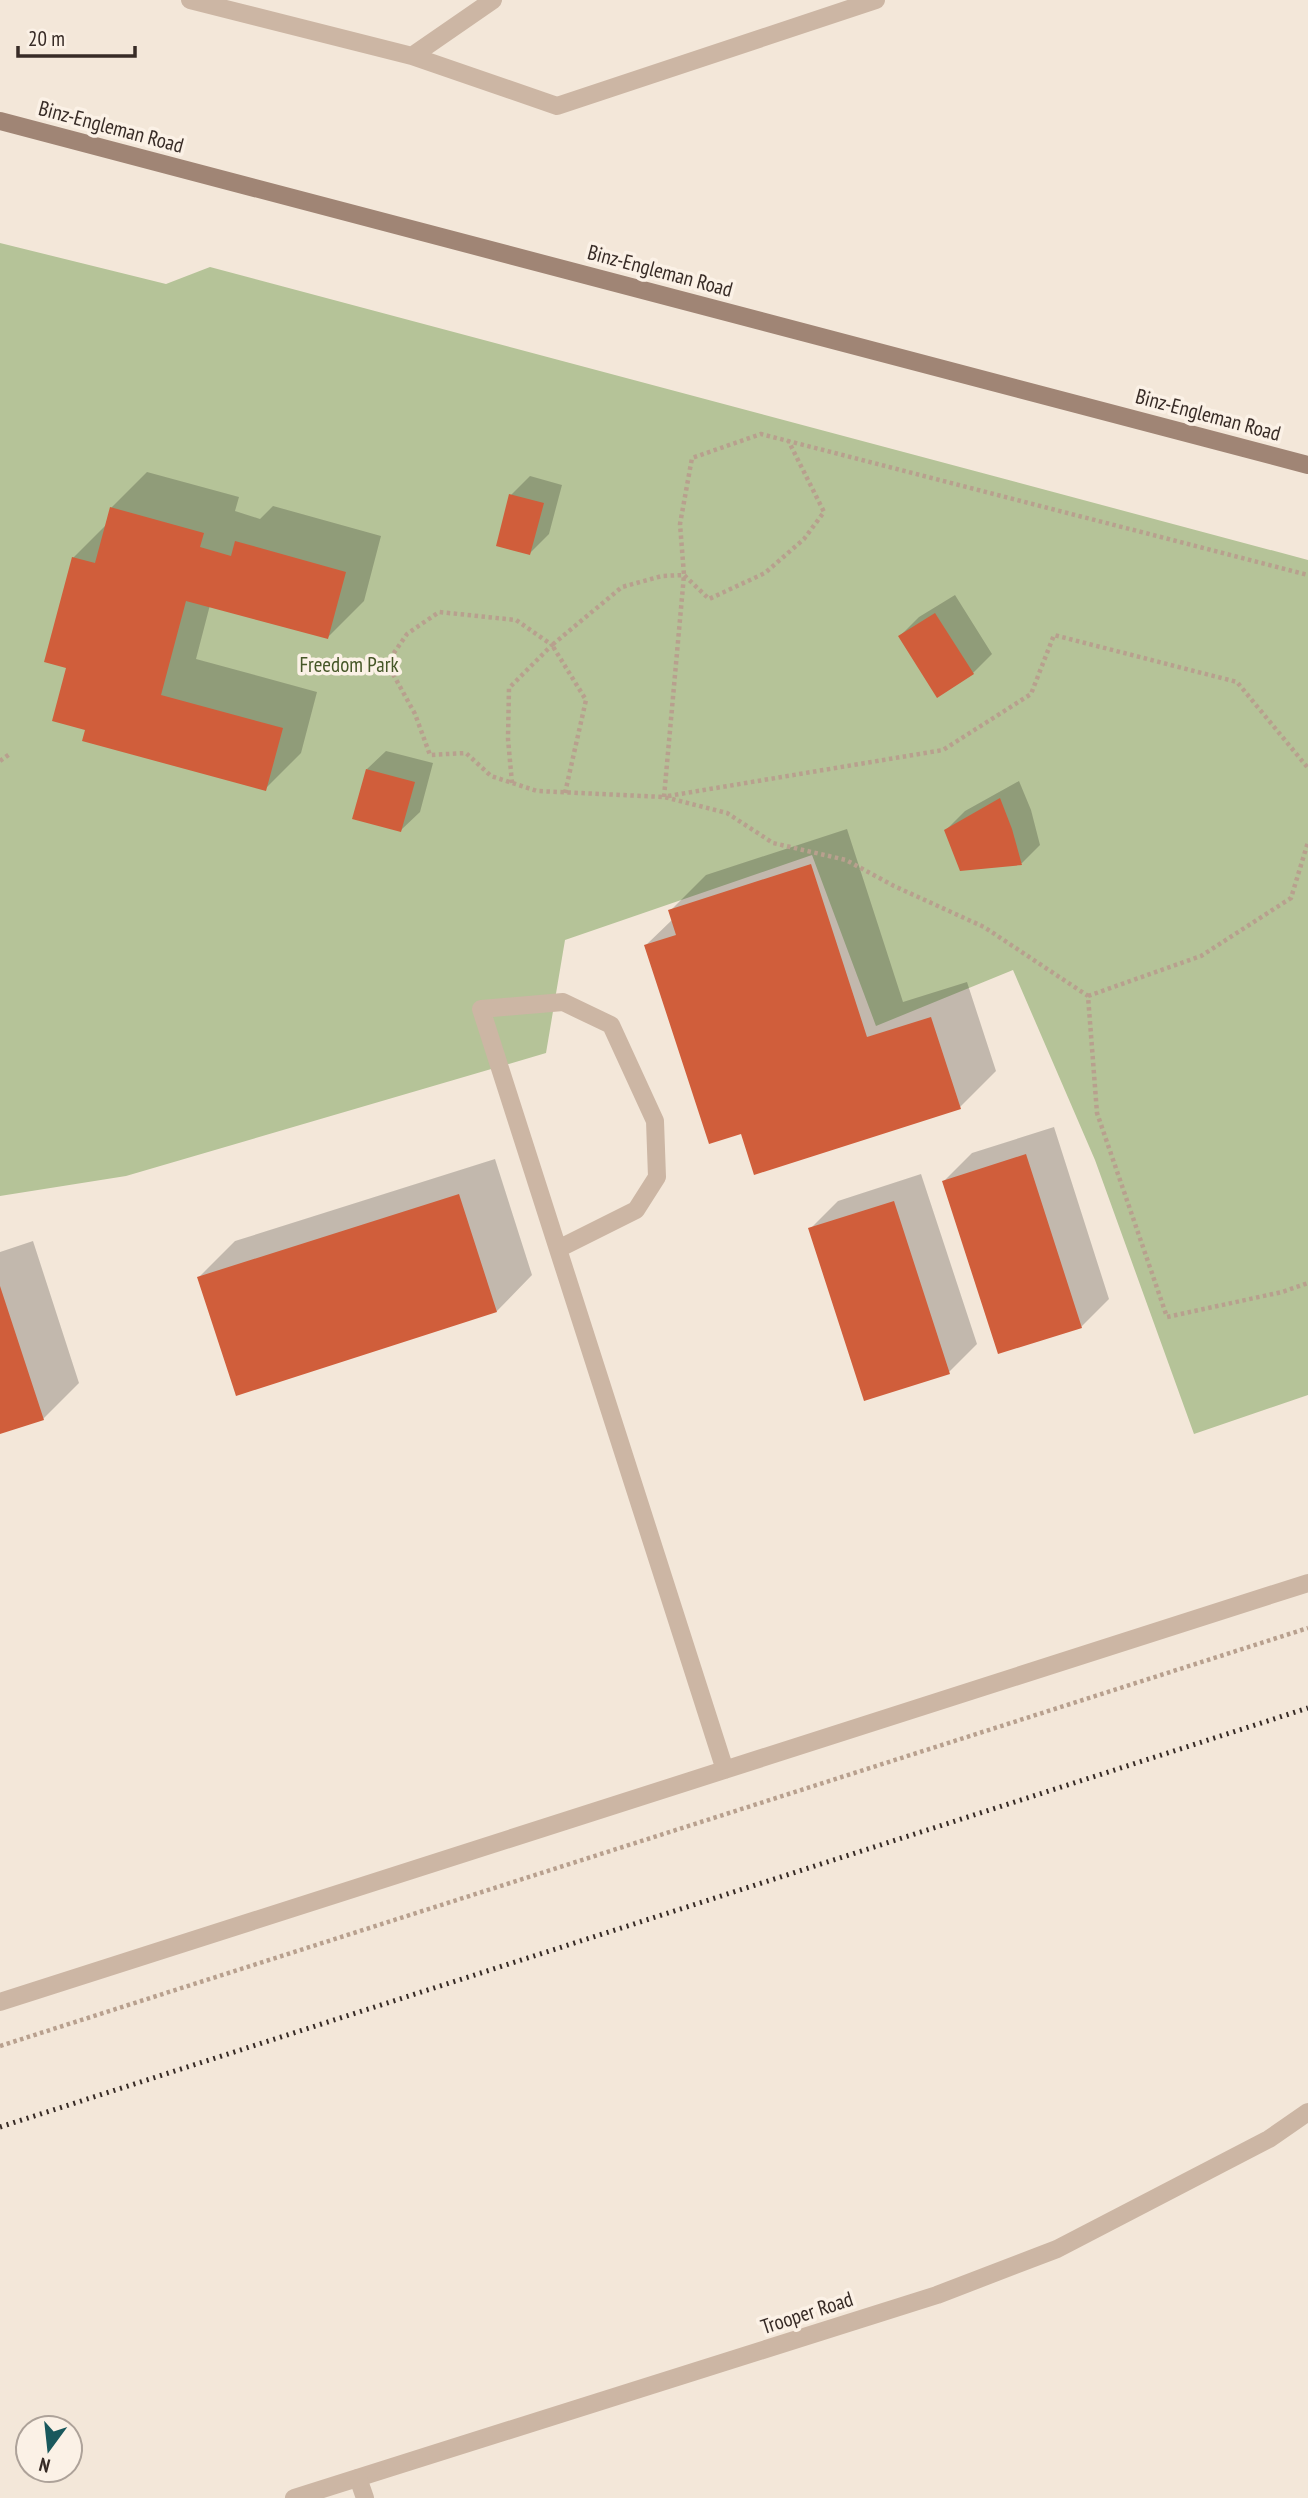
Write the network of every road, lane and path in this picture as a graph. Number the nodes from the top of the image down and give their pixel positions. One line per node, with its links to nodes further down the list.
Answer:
1 (190, 0): 4 (street)
2 (493, 0): 4 (street)
3 (876, 0): 4 (street)
4 (412, 56)
5 (0, 121): 7 (street, Binz-Engleman Road)
6 (788, 440): 8 (path); 8 (path); 9 (path)
7 (1308, 465)
8 (684, 575): 10 (path); 16 (path)
9 (1308, 575)
10 (552, 645): 14 (path); 14 (path); 15 (path)
11 (11, 753): 12 (path)
12 (0, 761)
13 (1308, 768): 16 (path)
14 (512, 783): 15 (path)
15 (565, 793): 16 (path)
16 (664, 797): 18 (path)
17 (1308, 842): 18 (path)
18 (1087, 996): 20 (path)
19 (558, 1249): 19 (street); 23 (street)
20 (1308, 1283)
21 (1308, 1583): 23 (street)
22 (1308, 1628): 25 (path)
23 (725, 1770): 24 (street)
24 (0, 2002)
25 (0, 2046)
26 (1308, 2112): 27 (street, Trooper Road)
27 (358, 2478): 28 (street, Trooper Road); 29 (street)
28 (294, 2498)
29 (365, 2498)

